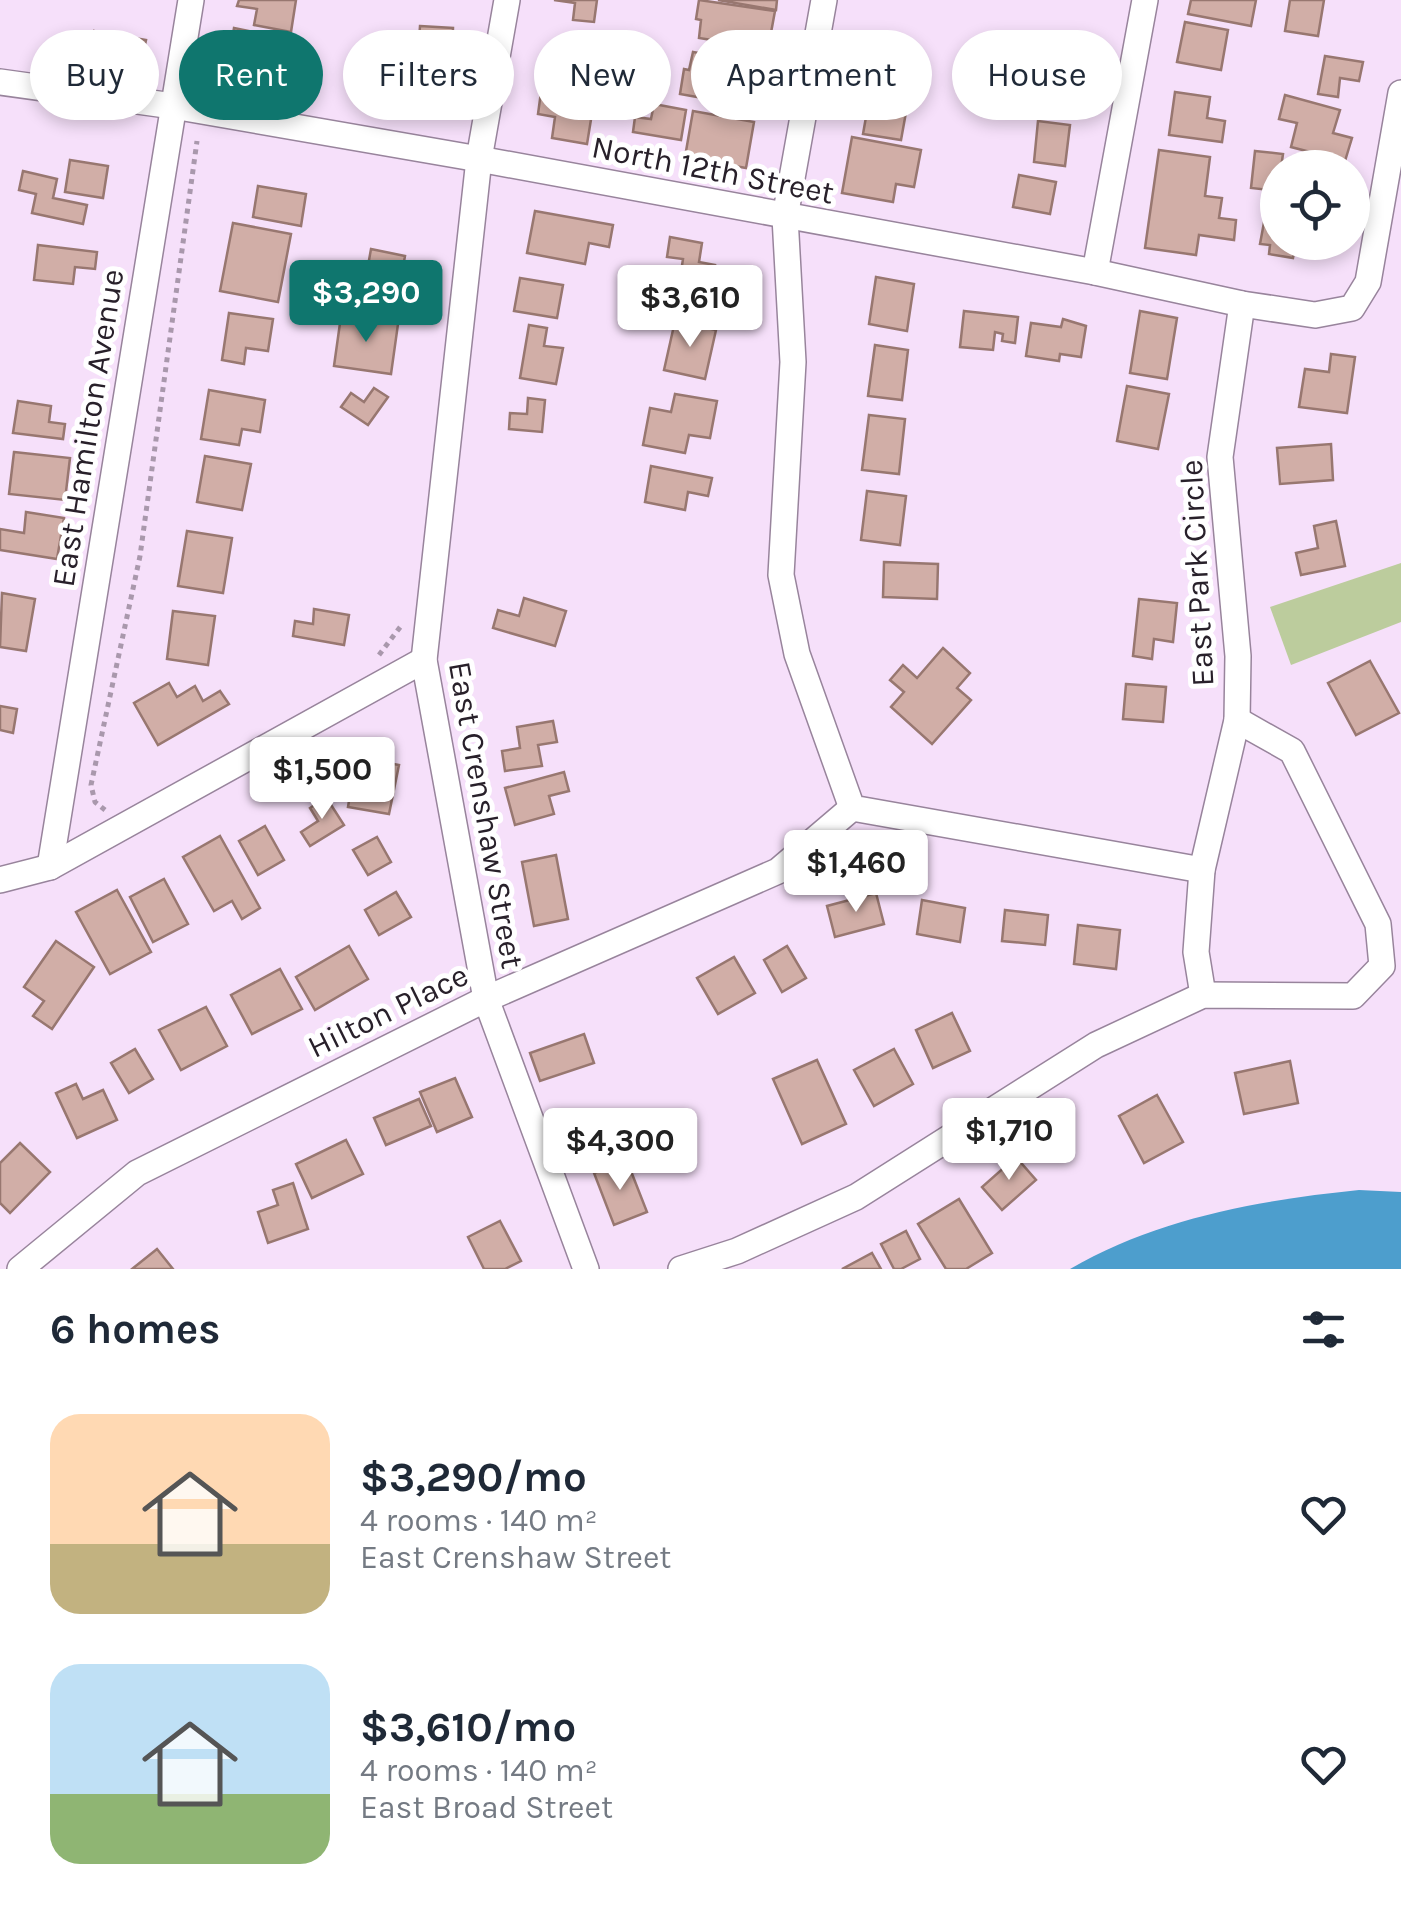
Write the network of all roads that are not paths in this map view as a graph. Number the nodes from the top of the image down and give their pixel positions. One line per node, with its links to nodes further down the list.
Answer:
1 (192, 0): 7 (street, East Hamilton Avenue)
2 (507, 0): 8 (street, East Crenshaw Street)
3 (824, 0): 9 (street)
4 (1145, 0): 10 (street)
5 (0, 82): 7 (street, North 12th Street)
6 (1401, 93): 11 (street, North 12th Street)
7 (173, 106): 8 (street, North 12th Street); 15 (street, East Hamilton Avenue)
8 (479, 159): 9 (street, North 12th Street); 12 (street, East Crenshaw Street)
9 (785, 217): 10 (street, North 12th Street); 14 (street)
10 (1095, 272): 11 (street, North 12th Street)
11 (1242, 304): 13 (street, East Park Circle)
12 (424, 660): 15 (street); 19 (street, East Crenshaw Street)
13 (1237, 720): 16 (street, East Park Circle); 18 (street, East Park Circle)
14 (852, 808): 16 (street); 19 (street, Hilton Place)
15 (50, 866): 17 (street)
16 (1202, 870): 18 (street, East Park Circle)
17 (0, 880)
18 (1203, 995): 22 (street, East Park Circle)
19 (486, 998): 20 (street, Hilton Place); 21 (street, East Crenshaw Street)
20 (20, 1269)
21 (586, 1269)
22 (681, 1269)

